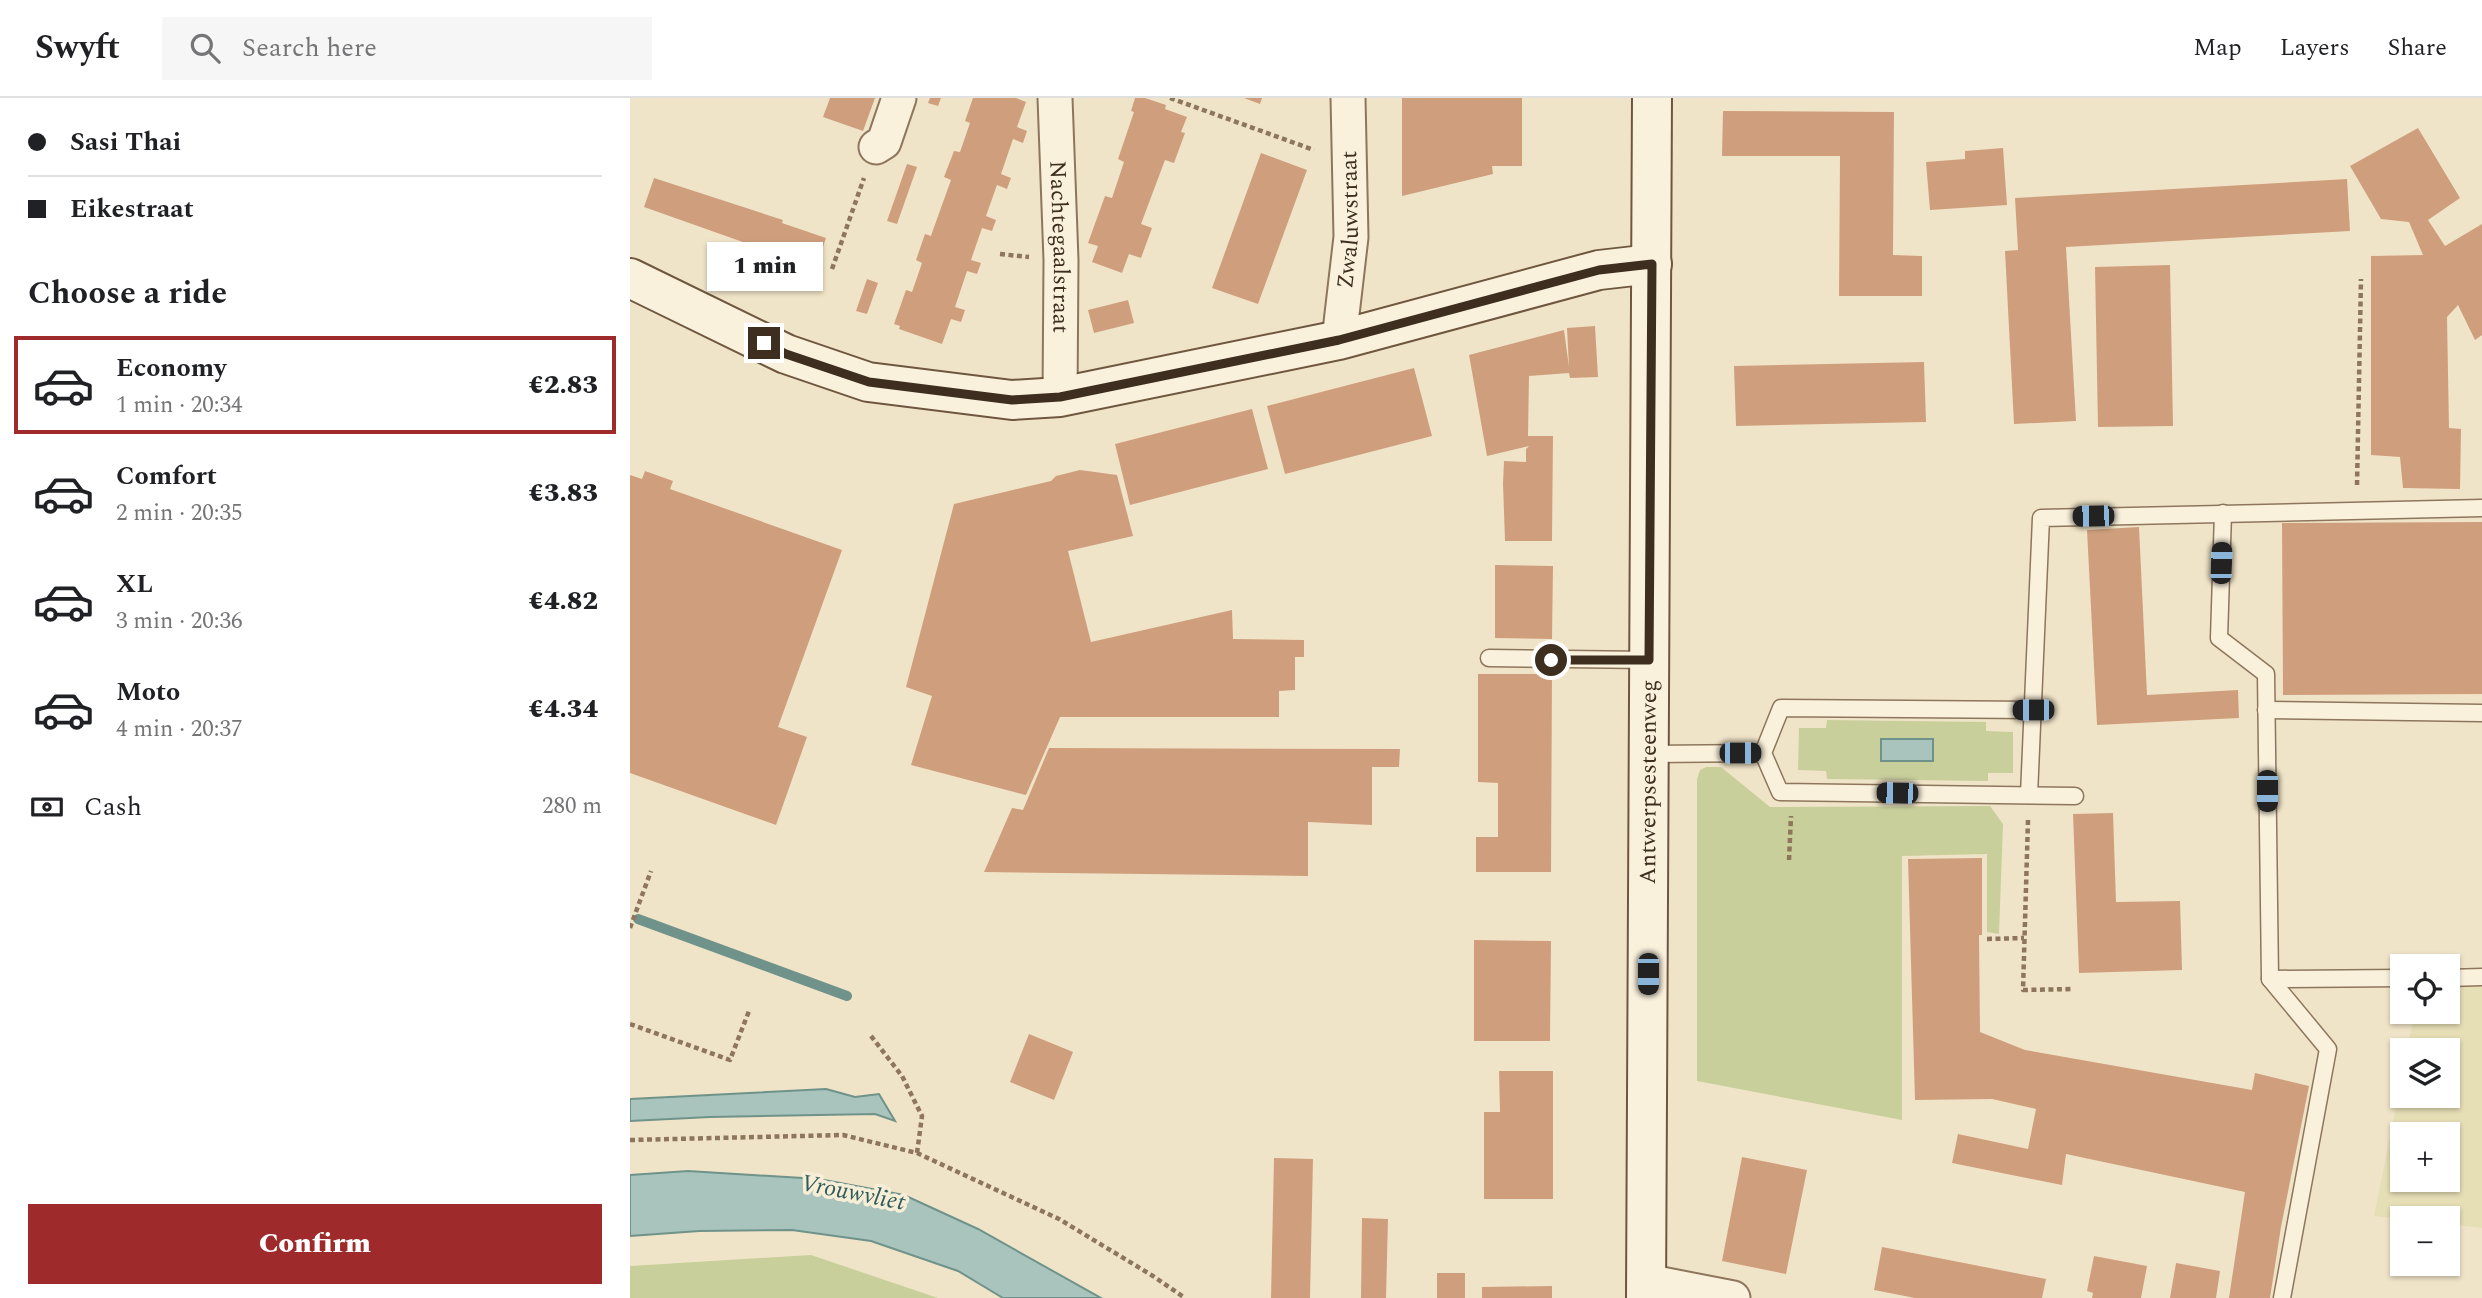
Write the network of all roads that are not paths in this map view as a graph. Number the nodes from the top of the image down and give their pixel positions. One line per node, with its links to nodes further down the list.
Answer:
1 (900, 98): 5 (street)
2 (1055, 98): 9 (street, Nachtegaalstraat)
3 (1348, 98): 8 (street, Zwaluwstraat)
4 (1652, 98): 6 (main road, Antwerpsesteenweg)
5 (876, 147)
6 (1652, 264): 8 (main road); 13 (main road, Antwerpsesteenweg)
7 (630, 278): 9 (main road)
8 (1339, 340): 9 (main road)
9 (1060, 397)
10 (2482, 508): 11 (lane)
11 (2223, 513): 14 (lane); 15 (lane)
12 (1489, 658): 13 (lane)
13 (1649, 660): 18 (main road, Antwerpsesteenweg)
14 (2033, 710): 17 (lane); 19 (lane)
15 (2266, 710): 16 (lane); 24 (lane)
16 (2482, 713)
17 (1763, 753): 18 (lane); 19 (lane)
18 (1649, 754): 25 (main road, Antwerpsesteenweg)
19 (2029, 795): 20 (lane)
20 (2075, 796)
21 (2482, 977): 23 (lane)
22 (2390, 978): 24 (lane)
23 (2460, 978)
24 (2270, 979): 27 (lane)
25 (1646, 1289): 26 (street)
26 (1733, 1298)
27 (2282, 1298)

